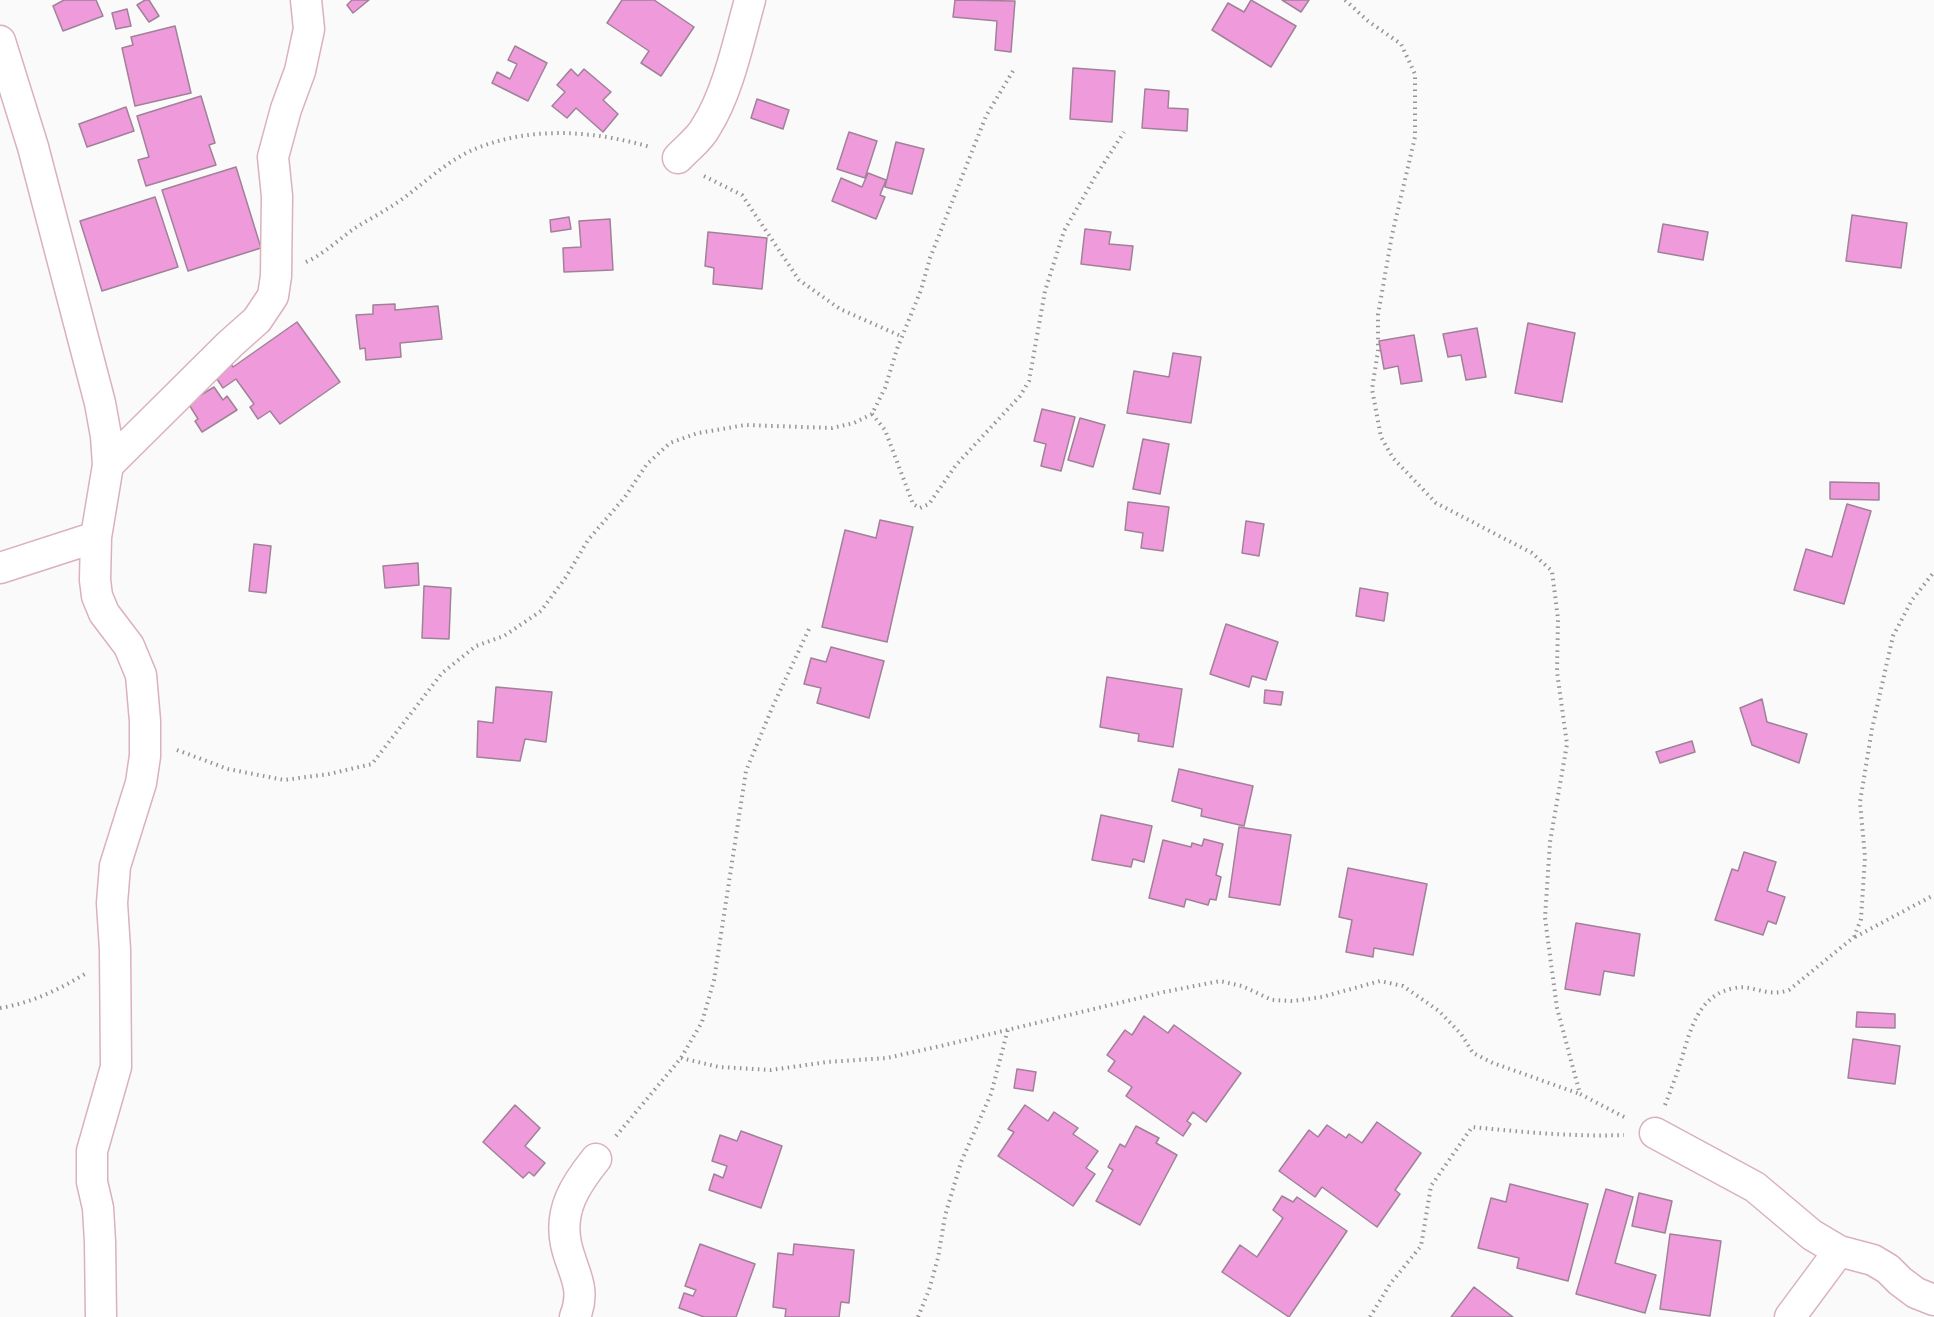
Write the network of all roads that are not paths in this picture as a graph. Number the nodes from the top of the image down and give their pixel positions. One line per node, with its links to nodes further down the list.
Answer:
1 (306, 0): 5 (street)
2 (750, 0): 4 (street)
3 (0, 41): 5 (street)
4 (678, 158)
5 (108, 465): 6 (street)
6 (96, 537): 7 (street); 12 (street)
7 (0, 568)
8 (1655, 1133): 10 (street)
9 (596, 1159): 13 (street)
10 (1839, 1251): 11 (street); 14 (street)
11 (1934, 1300)
12 (101, 1317)
13 (575, 1317)
14 (1790, 1317)

